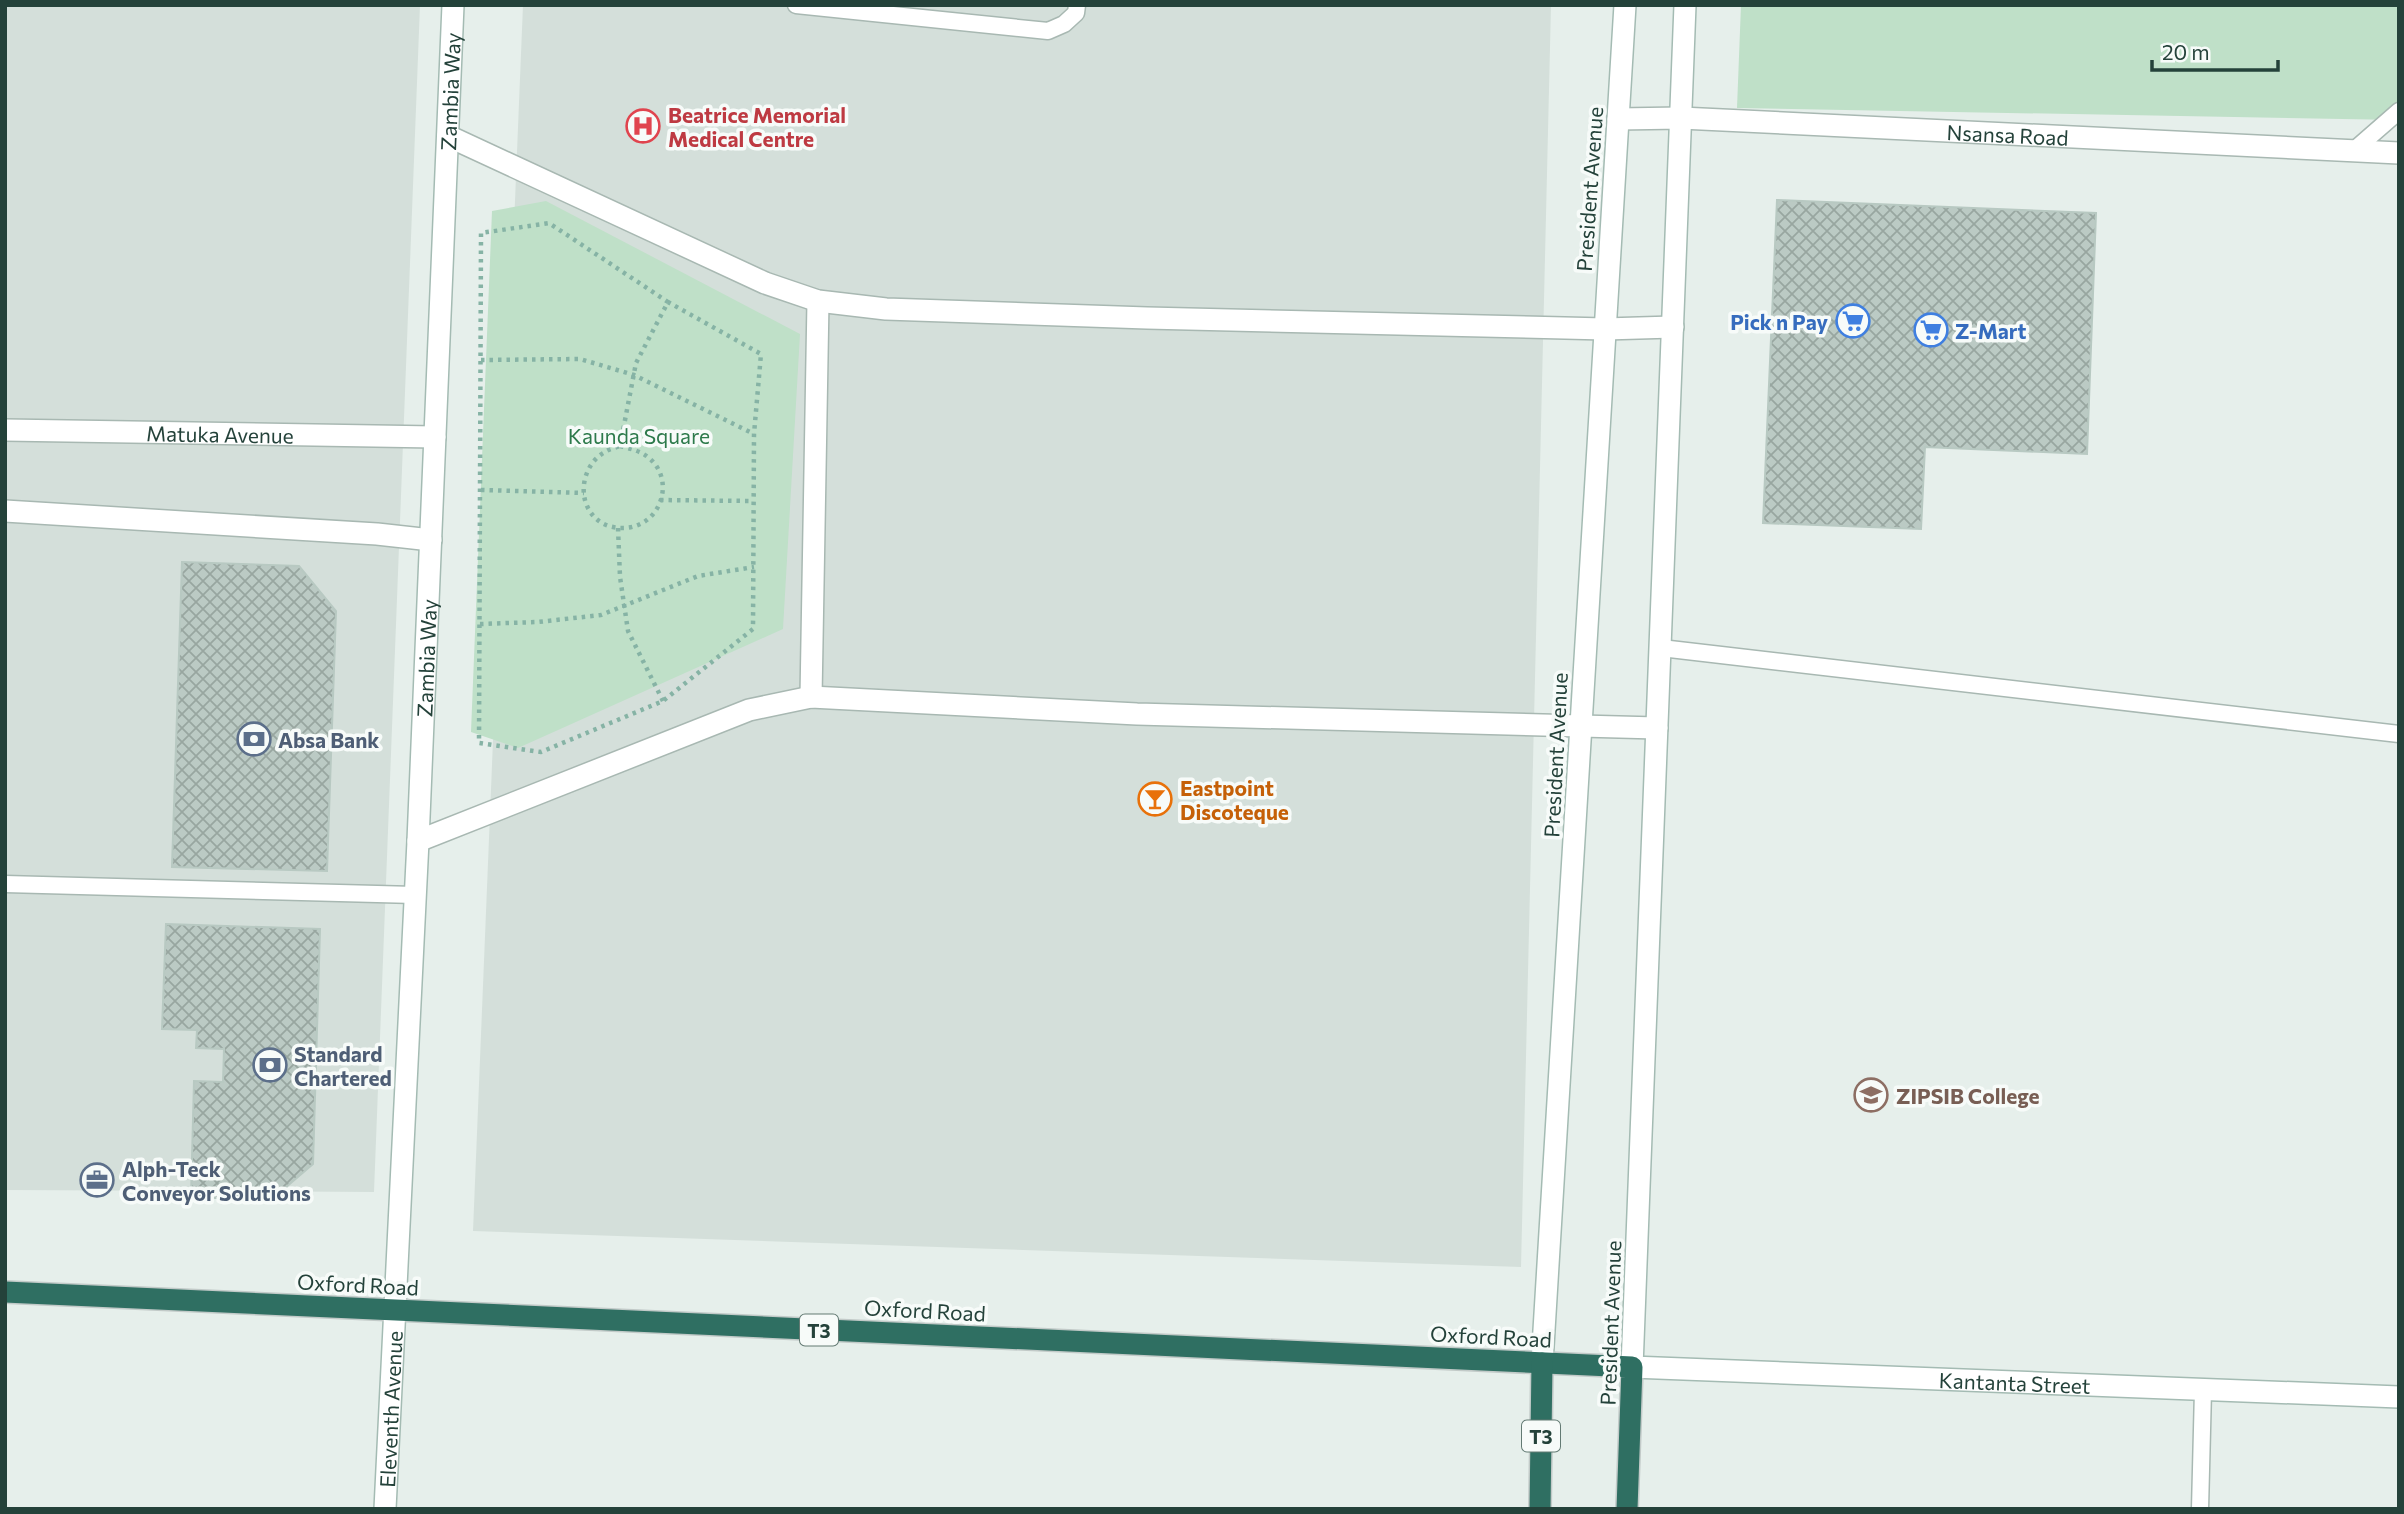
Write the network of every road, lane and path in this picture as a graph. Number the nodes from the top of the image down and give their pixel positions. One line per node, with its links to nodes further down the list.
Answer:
1 (453, 5): 10 (street, Zambia Way)
2 (796, 5): 6 (lane)
3 (1077, 5): 6 (lane)
4 (1625, 5): 9 (street, President Avenue)
5 (1685, 5): 8 (street, President Avenue)
6 (958, 13)
7 (2399, 111): 11 (lane)
8 (1681, 118): 9 (street, Nsansa Road); 11 (street, Nsansa Road); 15 (street, President Avenue)
9 (1618, 119): 16 (street, President Avenue)
10 (448, 136): 13 (street); 21 (street, Zambia Way)
11 (2352, 152): 12 (street, Nsansa Road)
12 (2399, 153)
13 (818, 301): 16 (street); 34 (street)
14 (668, 302): 17 (path); 18 (path); 20 (path)
15 (1673, 327): 16 (street); 33 (street, President Avenue)
16 (1605, 329): 36 (street, President Avenue)
17 (481, 360): 18 (path); 23 (path)
18 (634, 375): 20 (path); 22 (path)
19 (5, 430): 21 (street, Matuka Avenue)
20 (754, 433): 26 (path)
21 (435, 437): 29 (street, Zambia Way)
22 (620, 446): 24 (path); 25 (path)
23 (481, 490): 24 (path); 32 (path)
24 (584, 493): 28 (path)
25 (660, 500): 26 (path); 28 (path)
26 (753, 501): 30 (path)
27 (5, 511): 29 (street)
28 (618, 528): 31 (path)
29 (431, 540): 39 (street, Zambia Way)
30 (754, 567): 31 (path); 35 (path)
31 (624, 606): 32 (path); 35 (path)
32 (480, 625): 35 (path)
33 (1661, 648): 37 (street, President Avenue); 38 (lane)
34 (811, 696): 36 (street); 39 (street)
35 (663, 701)
36 (1581, 726): 37 (street); 44 (street, President Avenue)
37 (1657, 728): 45 (street, President Avenue)
38 (2399, 734)
39 (418, 841): 41 (street, Zambia Way)
40 (5, 884): 41 (lane)
41 (415, 895): 43 (street, Zambia Way)
42 (5, 1292): 43 (highway, Oxford Road / T3)
43 (395, 1311): 44 (highway, Oxford Road / T3); 48 (street, Eleventh Avenue)
44 (1542, 1363): 45 (highway, Oxford Road / T3); 49 (highway, President Avenue / T3)
45 (1632, 1367): 46 (street, Kantanta Street); 50 (highway, President Avenue)
46 (2203, 1390): 47 (street, Kantanta Street); 51 (lane)
47 (2399, 1397)
48 (385, 1509)
49 (1540, 1509)
50 (1627, 1509)
51 (2200, 1509)

